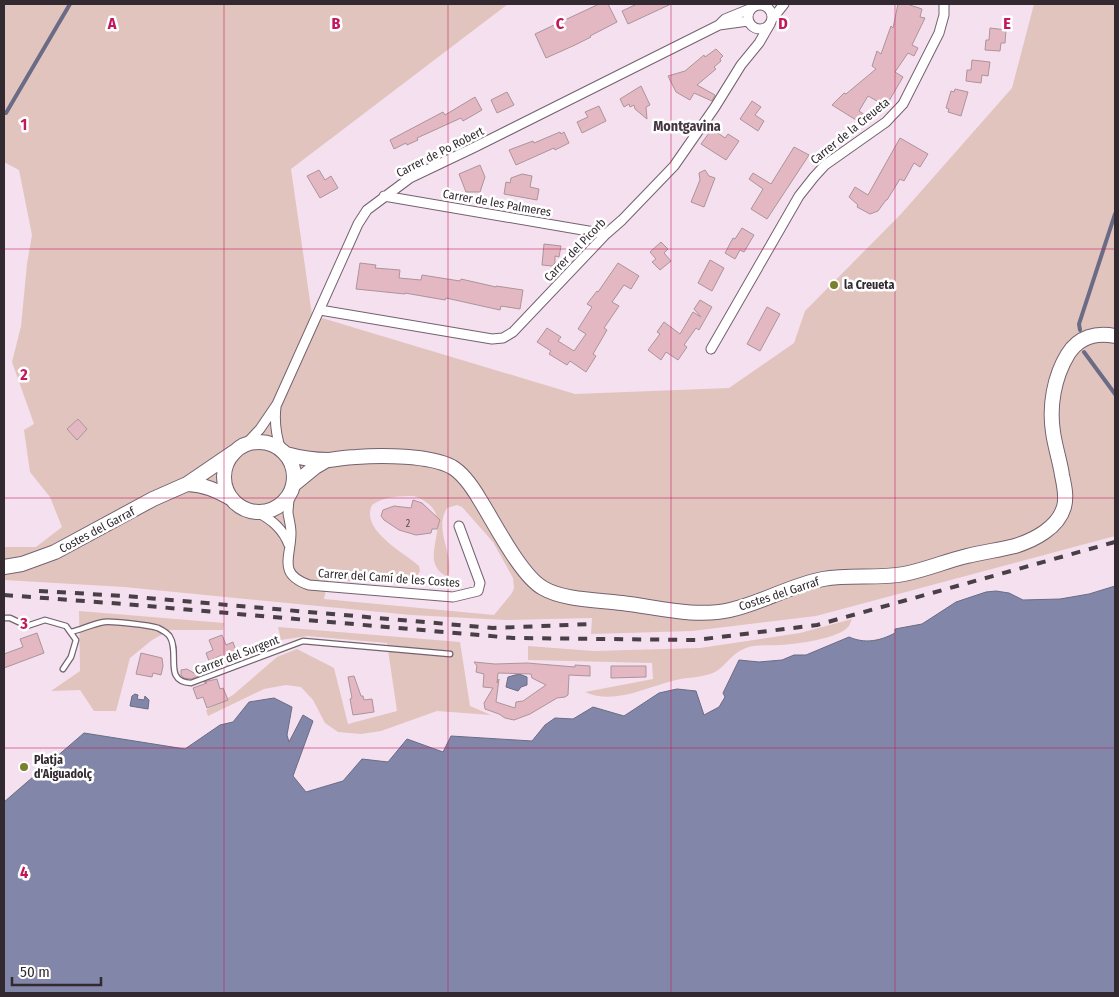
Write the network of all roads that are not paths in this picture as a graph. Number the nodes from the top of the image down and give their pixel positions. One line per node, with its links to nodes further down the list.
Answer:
1 (784, 4): 5 (street, Carrer del Picorb)
2 (944, 4): 11 (street, Carrer de la Creueta)
3 (755, 6): 4 (street); 5 (street); 6 (street, Carrer de Po Robert)
4 (748, 21): 5 (street); 6 (street, Carrer de Po Robert)
5 (772, 21): 8 (street, Carrer del Picorb)
6 (719, 25): 7 (street, Carrer de Po Robert)
7 (384, 196): 8 (street, Carrer de les Palmeres); 9 (street, Carrer de Po Robert)
8 (606, 234): 9 (street, Carrer del Picorb)
9 (320, 310): 12 (street, Carrer de Po Robert)
10 (1115, 336): 15 (main road, Costes del Garraf)
11 (711, 349)
12 (277, 404): 13 (street, Carrer de Po Robert); 14 (street, Carrer de Po Robert)
13 (240, 448): 14 (main road); 16 (main road, Costes del Garraf); 18 (main road)
14 (283, 452): 15 (main road, Costes del Garraf); 17 (main road)
15 (328, 460): 17 (main road, Costes del Garraf)
16 (186, 484): 18 (main road); 22 (main road, Costes del Garraf)
17 (291, 489): 19 (main road); 21 (street)
18 (232, 499): 19 (main road)
19 (257, 512): 21 (street)
20 (460, 526): 21 (street, Carrer del Camí de les Costes)
21 (289, 546)
22 (4, 567)
23 (4, 618): 24 (lane)
24 (71, 632): 25 (lane, Carrer del Surgent); 26 (lane)
25 (450, 654)
26 (63, 669)

